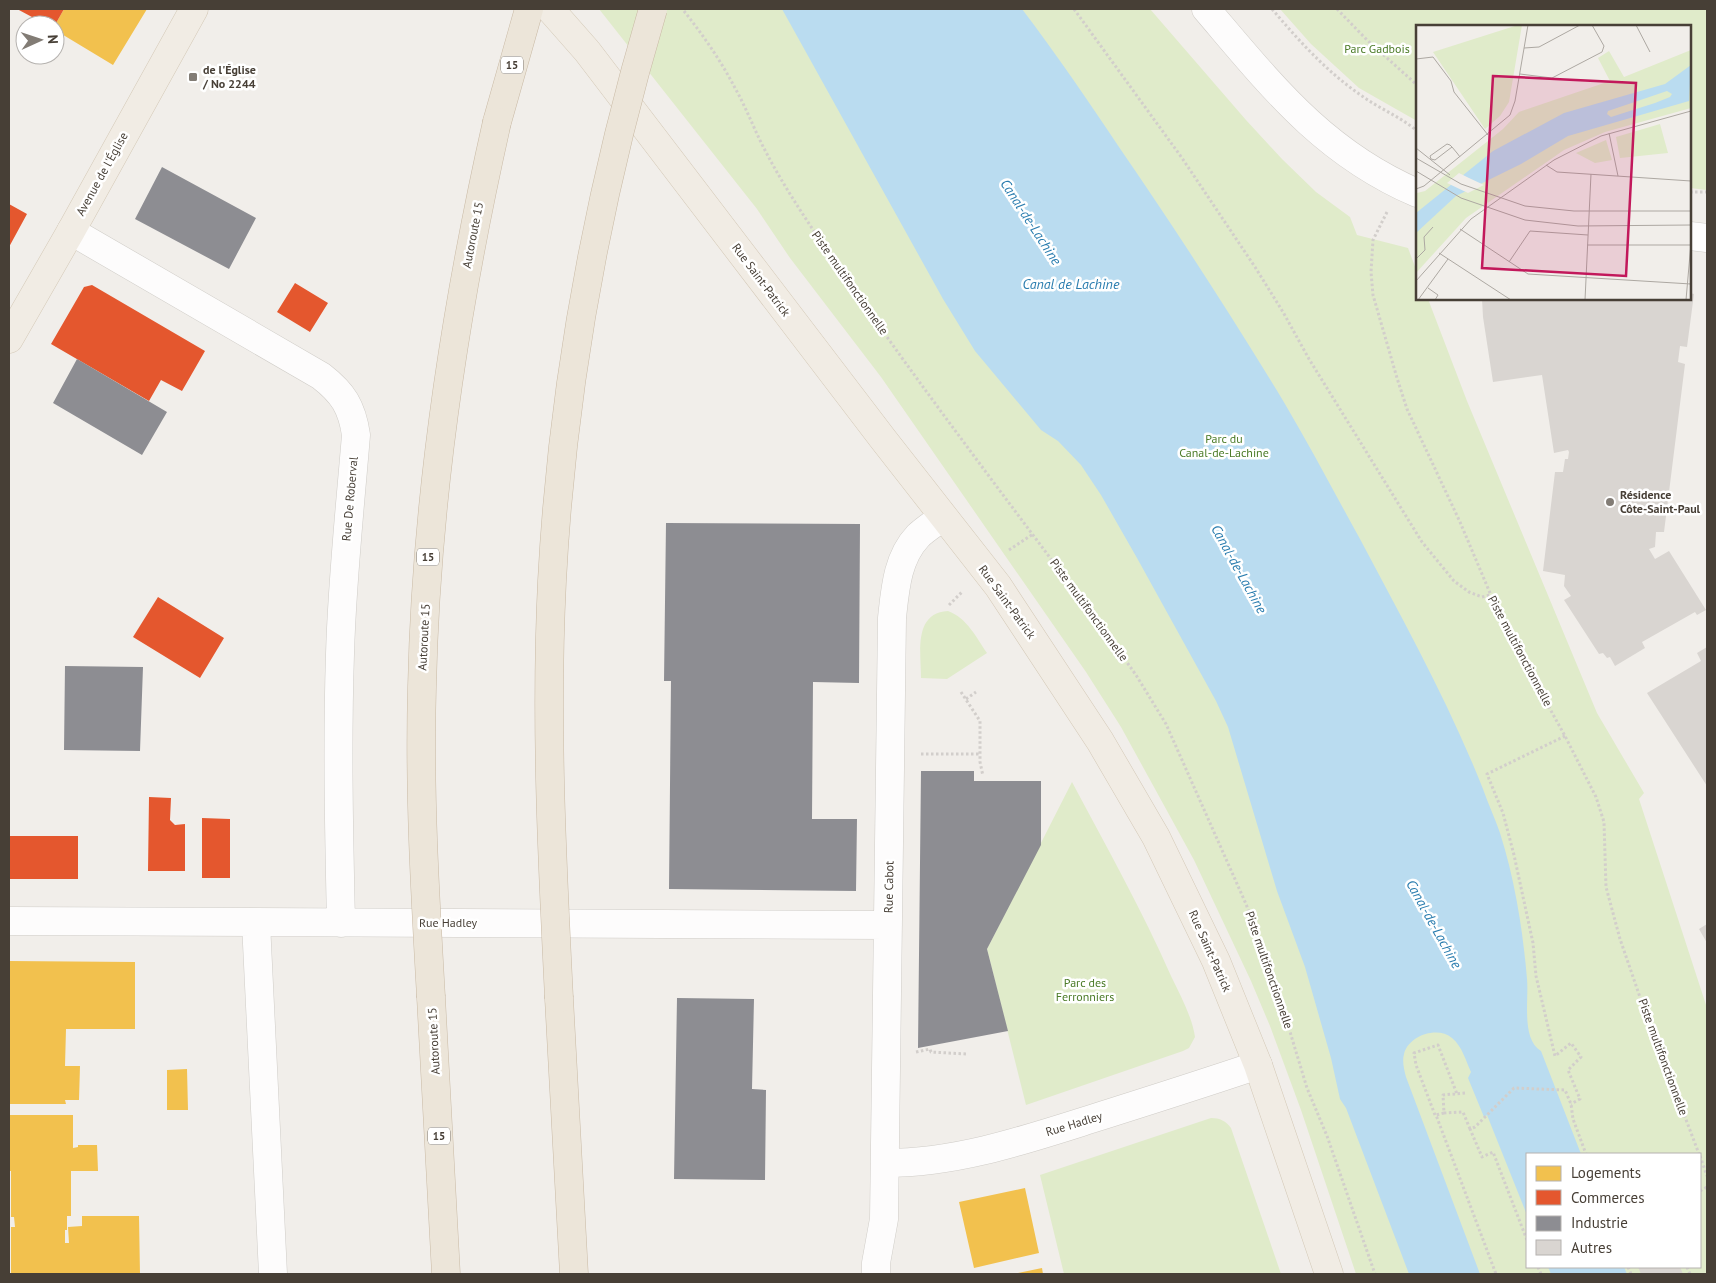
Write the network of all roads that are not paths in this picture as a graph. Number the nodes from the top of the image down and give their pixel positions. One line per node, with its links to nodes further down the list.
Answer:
1 (194, 9): 7 (main road, Avenue de l'Église)
2 (529, 9): 19 (highway, Autoroute 15 / 15, bridge)
3 (550, 9): 11 (main road, Rue Saint-Patrick)
4 (653, 9): 20 (highway, bridge)
5 (1206, 9): 6 (street)
6 (1416, 193)
7 (71, 231): 10 (main road, Avenue de l'Église); 14 (street, Rue De Roberval)
8 (1691, 236): 9 (street)
9 (1707, 238)
10 (9, 339)
11 (943, 517): 15 (street, Rue Cabot); 16 (main road, Rue Saint-Patrick)
12 (9, 921): 13 (street, Rue Hadley)
13 (256, 923): 14 (street, Rue Hadley); 18 (street)
14 (341, 923): 15 (street, Rue Hadley)
15 (888, 926): 17 (street, Rue Cabot)
16 (1258, 1065): 17 (street, Rue Hadley); 22 (main road, Rue Saint-Patrick)
17 (885, 1163): 21 (street, Rue Cabot)
18 (273, 1274)
19 (446, 1274)
20 (574, 1274)
21 (876, 1274)
22 (1329, 1274)

